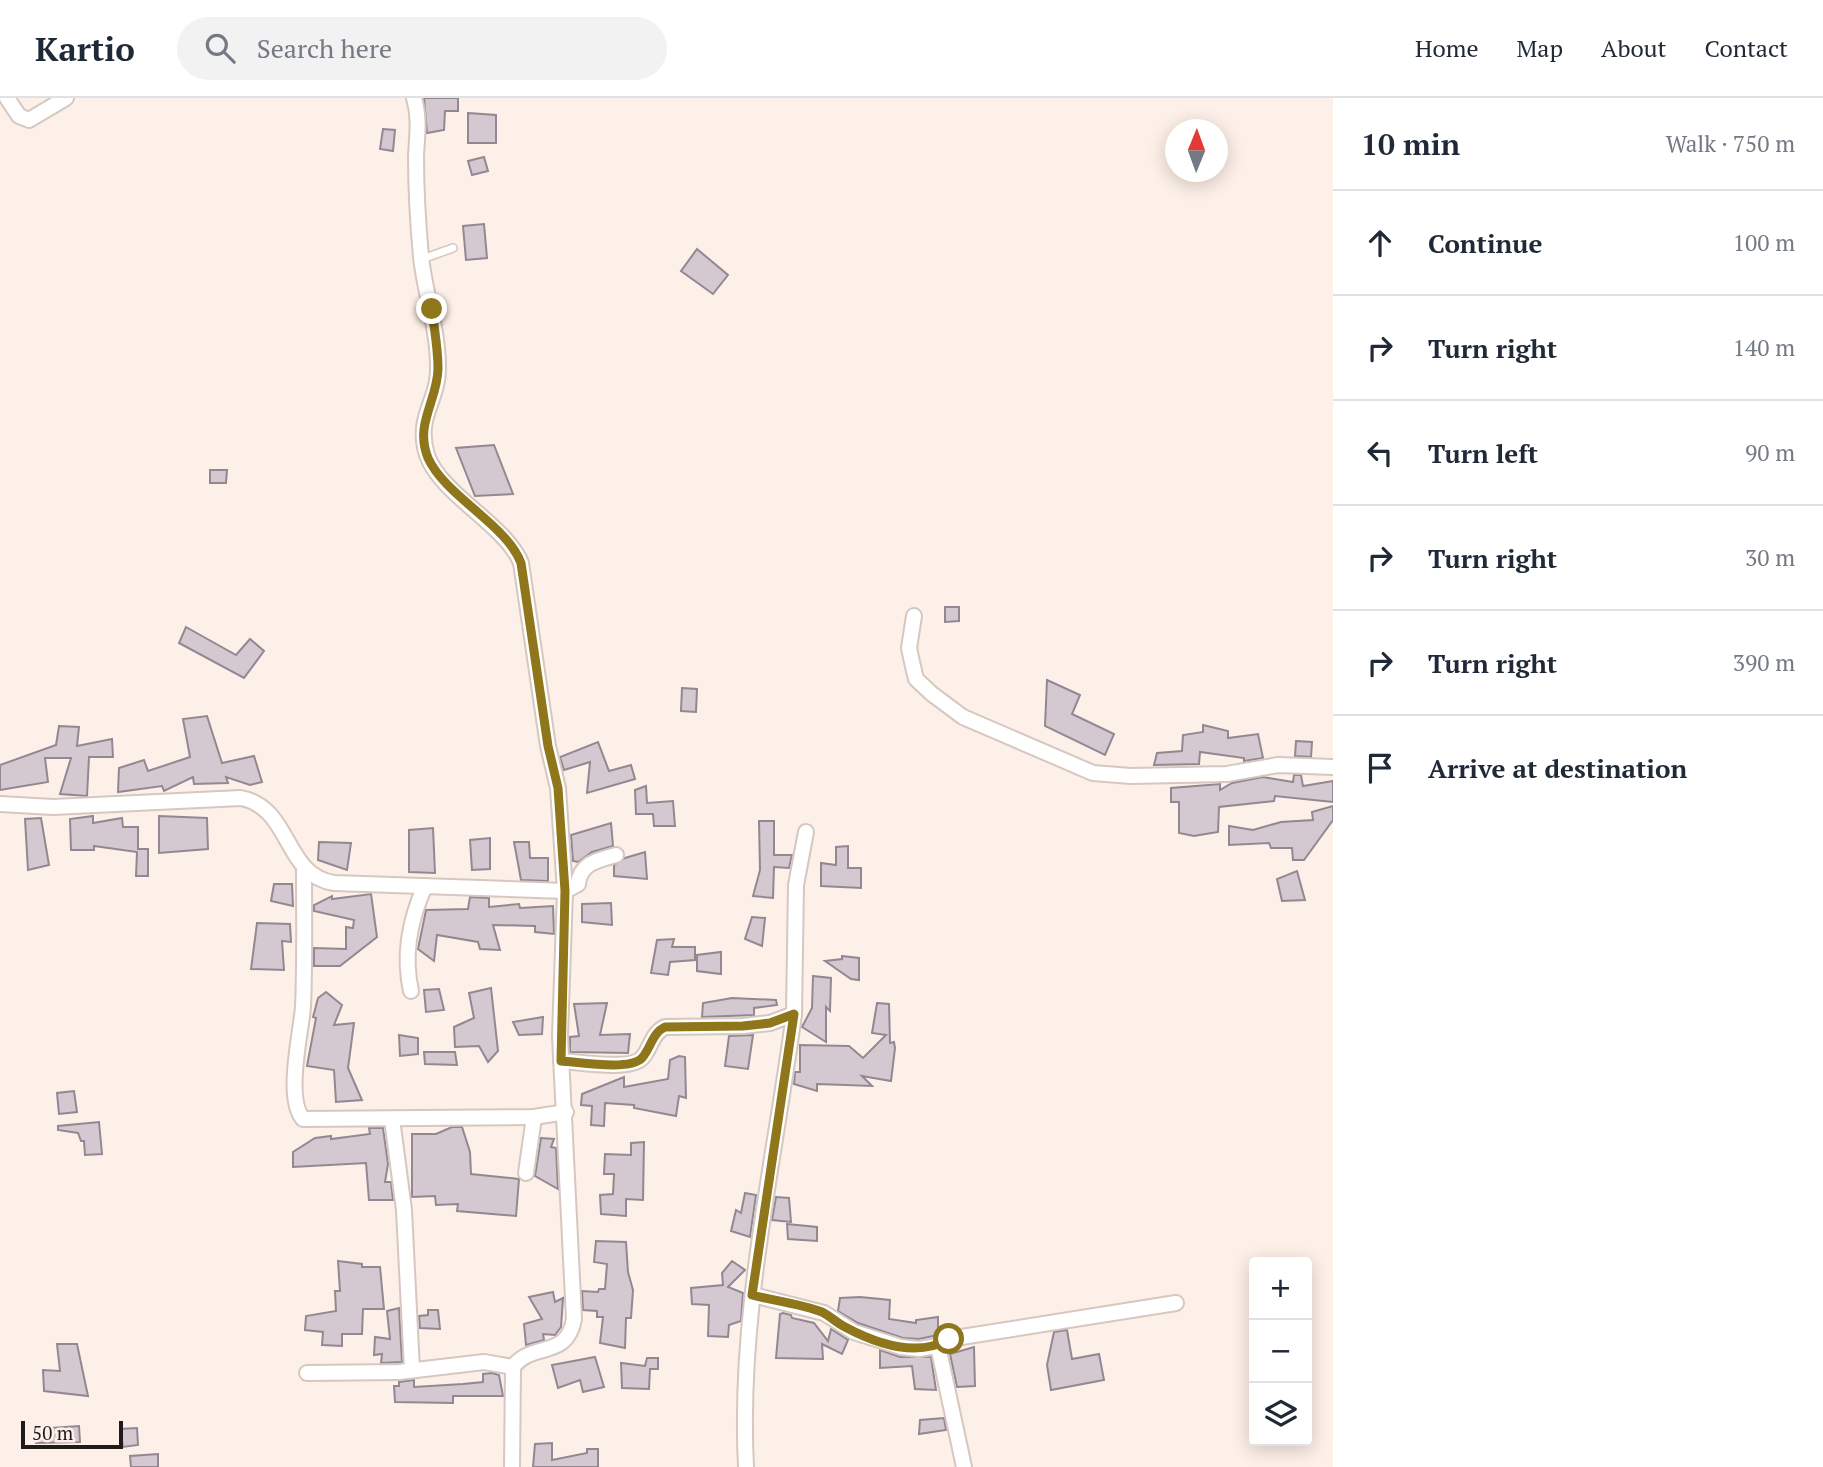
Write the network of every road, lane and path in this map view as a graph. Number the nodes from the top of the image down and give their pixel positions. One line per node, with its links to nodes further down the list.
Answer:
1 (7, 98): 2 (street)
2 (66, 98)
3 (414, 98): 5 (street)
4 (453, 248): 5 (lane)
5 (421, 259): 13 (street)
6 (915, 616): 7 (street)
7 (1333, 768)
8 (0, 804): 11 (street)
9 (806, 832): 15 (street)
10 (615, 855): 13 (street)
11 (304, 870): 12 (street); 19 (street)
12 (425, 886): 13 (street); 14 (street)
13 (565, 891): 16 (street)
14 (411, 991)
15 (794, 1014): 16 (street); 21 (street)
16 (561, 1061): 17 (street)
17 (566, 1112): 18 (street); 24 (street)
18 (534, 1117): 19 (street); 20 (street)
19 (392, 1119): 25 (street)
20 (526, 1173)
21 (752, 1295): 23 (street); 28 (street)
22 (1176, 1303): 23 (street)
23 (938, 1346): 29 (street)
24 (513, 1367): 25 (street); 27 (street)
25 (412, 1370): 26 (street)
26 (307, 1373)
27 (512, 1467)
28 (746, 1467)
29 (964, 1467)

